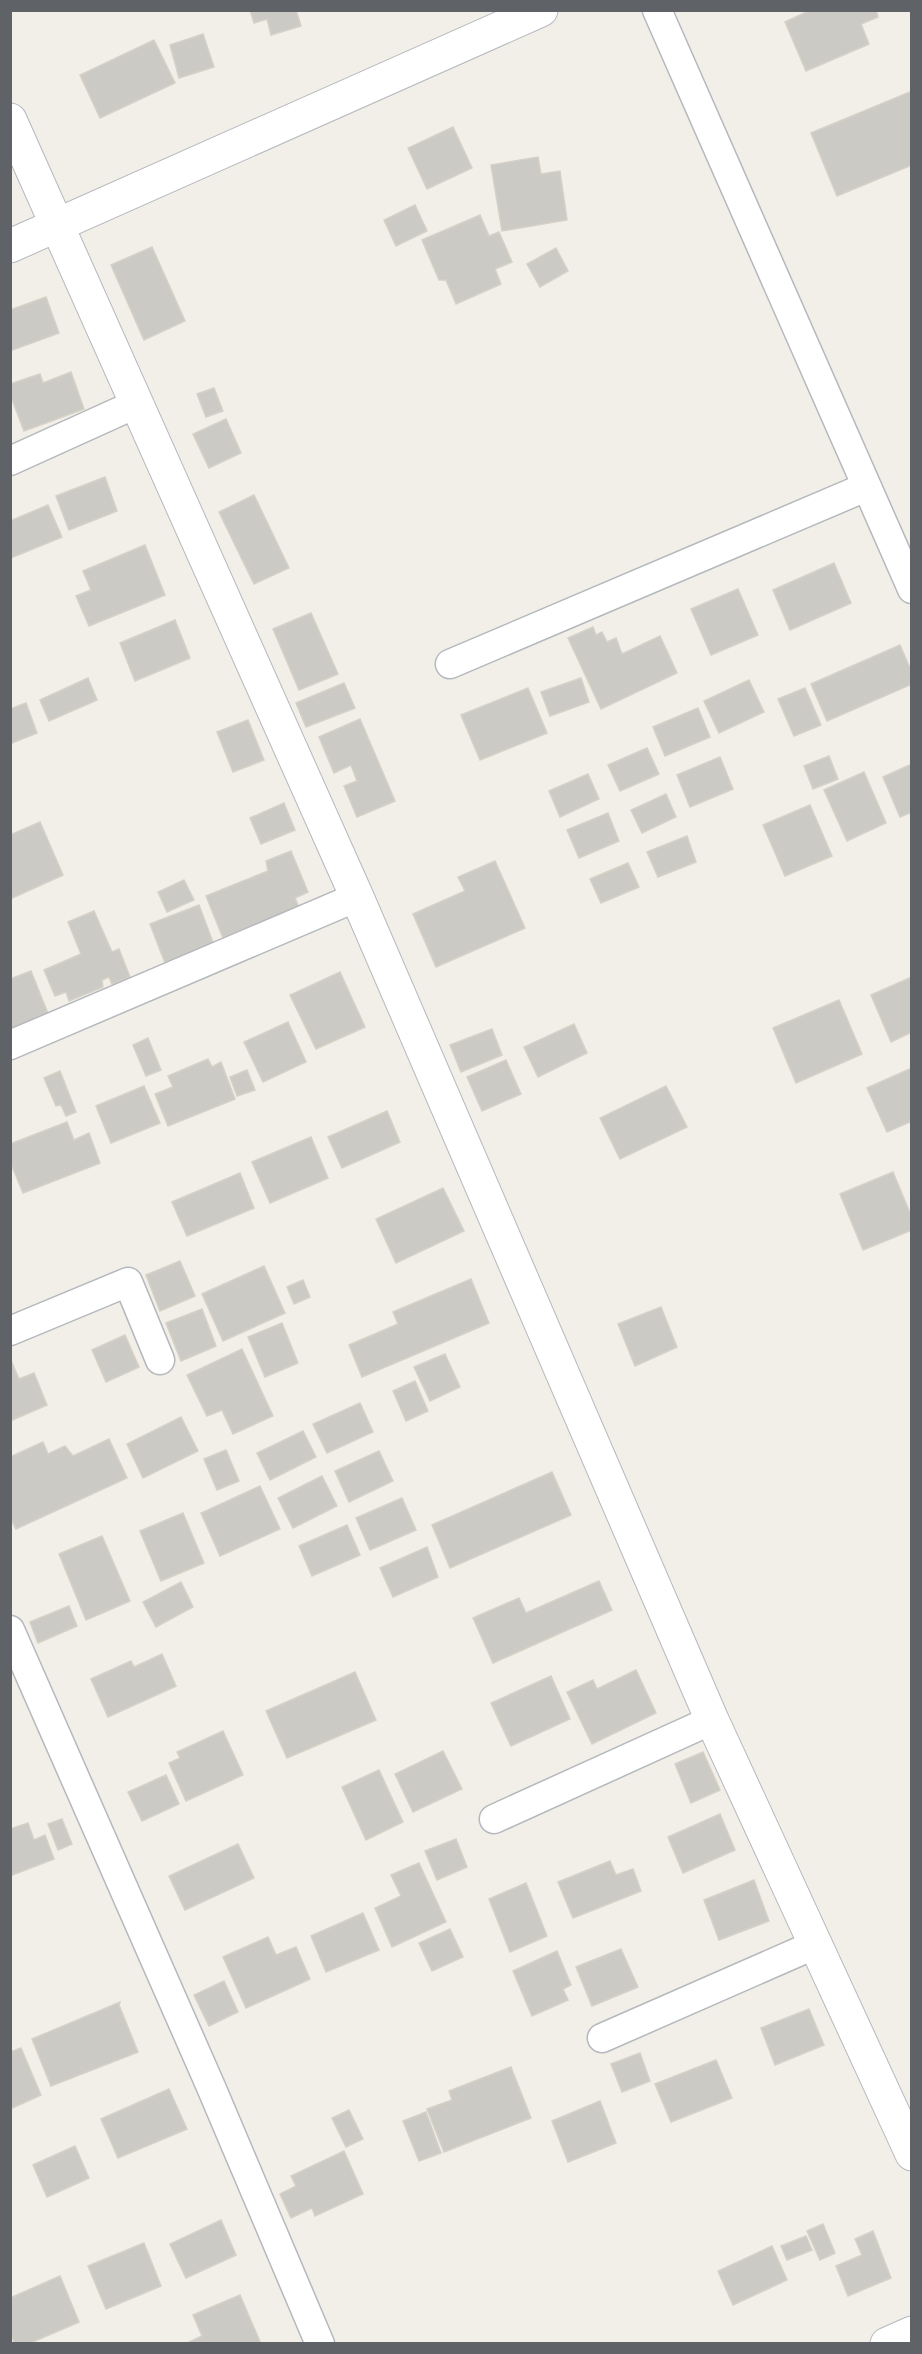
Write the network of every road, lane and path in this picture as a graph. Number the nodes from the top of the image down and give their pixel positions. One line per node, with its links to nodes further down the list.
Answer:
1 (541, 10): 4 (street)
2 (657, 10): 8 (street)
3 (10, 120): 4 (street)
4 (56, 226): 5 (street); 6 (street)
5 (10, 246)
6 (138, 403): 7 (street); 11 (street)
7 (10, 460)
8 (866, 487): 9 (street); 10 (street)
9 (912, 589)
10 (450, 664)
11 (357, 897): 12 (street); 16 (street)
12 (10, 1045)
13 (10, 1331): 14 (street)
14 (160, 1360)
15 (10, 1630): 22 (street)
16 (712, 1720): 17 (street); 18 (street)
17 (494, 1819)
18 (814, 1945): 19 (street); 20 (street)
19 (602, 2038)
20 (912, 2154)
21 (912, 2333): 23 (street)
22 (320, 2343)
23 (887, 2343)

